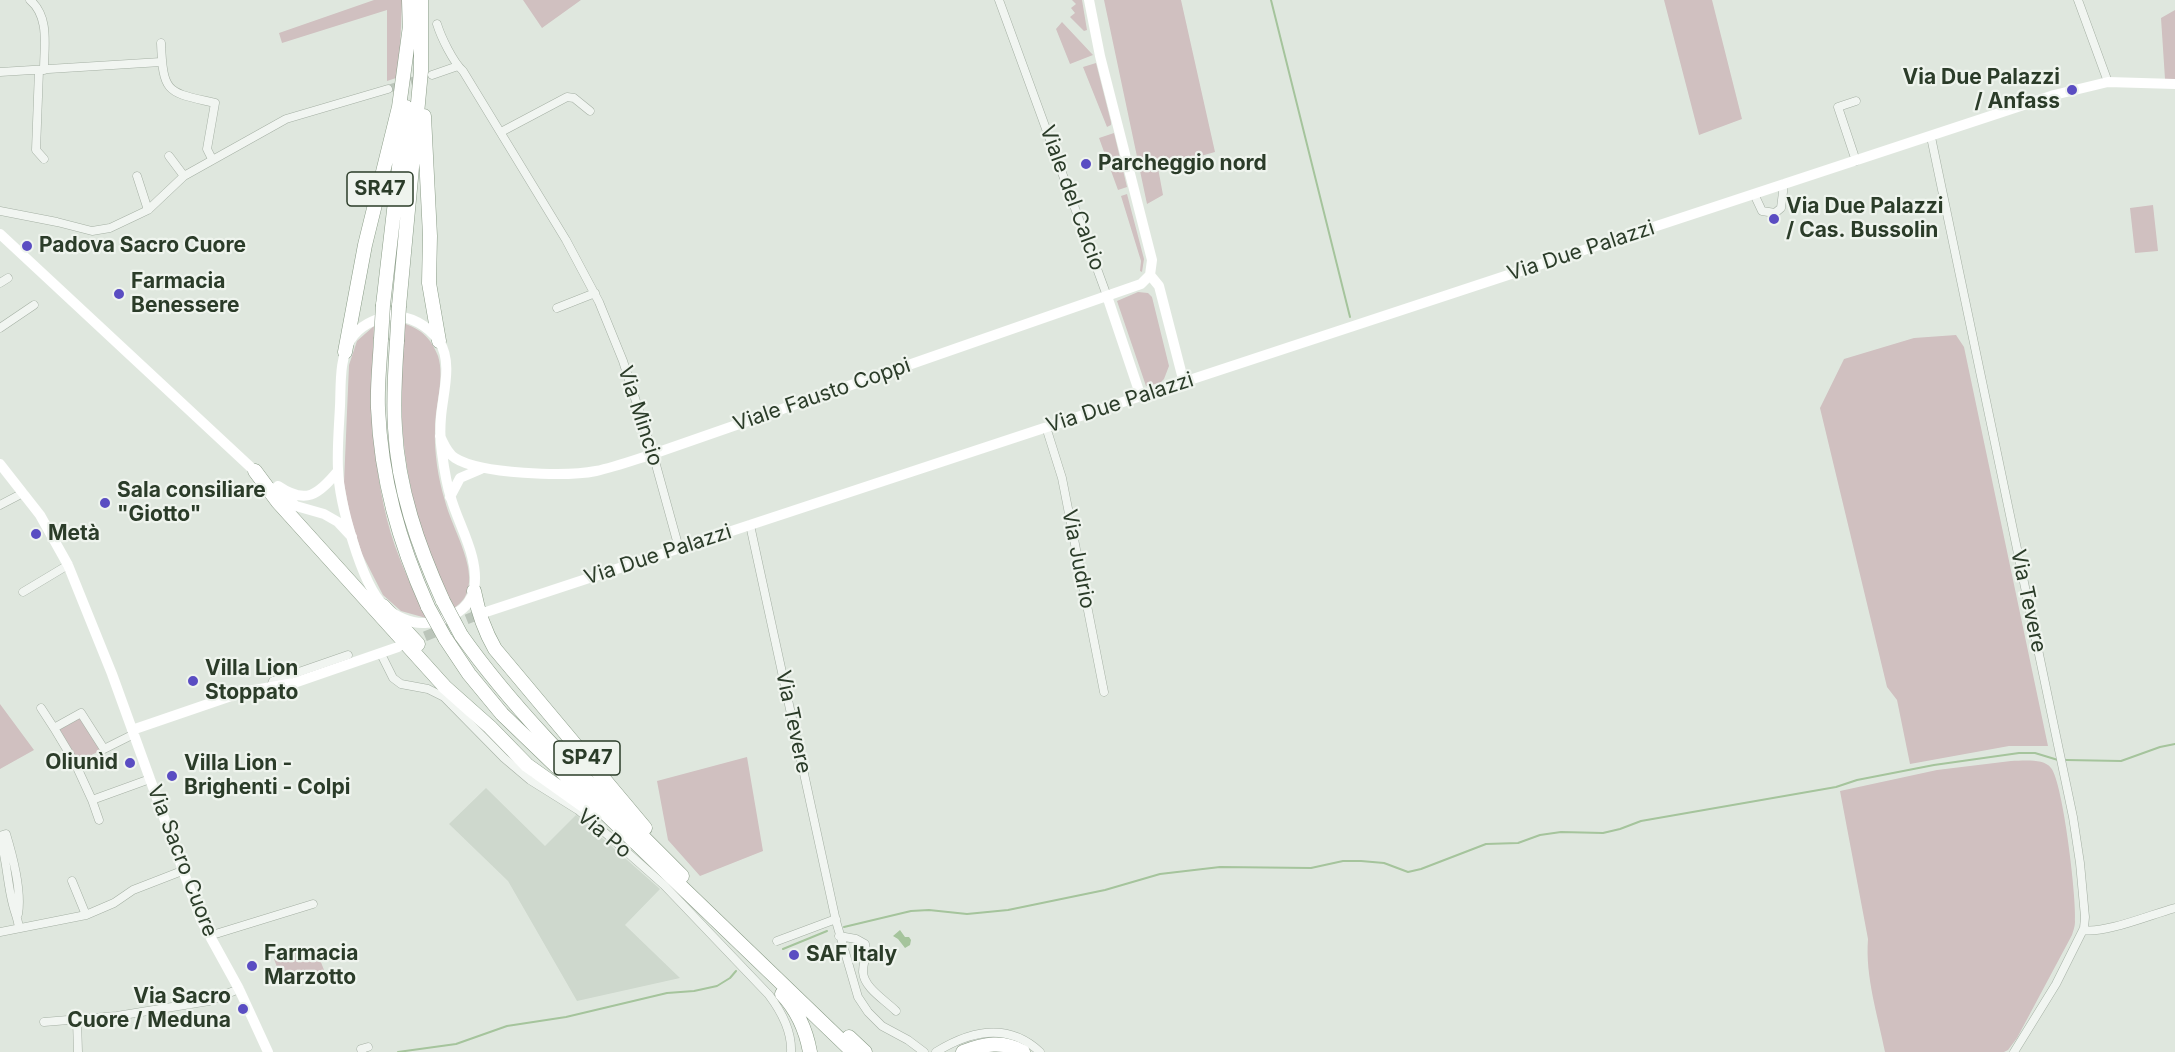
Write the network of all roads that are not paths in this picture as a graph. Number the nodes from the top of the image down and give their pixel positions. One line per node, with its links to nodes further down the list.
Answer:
1 (30, 0): 12 (street)
2 (410, 0): 8 (highway, SR47)
3 (421, 0): 14 (highway, SR47)
4 (999, 0): 37 (street, Viale del Calcio)
5 (1089, 0): 33 (street)
6 (2078, 0): 15 (street)
7 (437, 24): 11 (street, Via Mincio)
8 (410, 26): 42 (highway, SR47); 63 (highway, SR47, bridge)
9 (161, 43): 10 (street)
10 (161, 62): 12 (street); 24 (street)
11 (458, 66): 14 (street); 20 (street, Via Mincio)
12 (41, 70): 13 (street); 23 (street)
13 (0, 72)
14 (426, 73): 41 (highway, SR47); 61 (highway, SR47, bridge)
15 (2108, 81): 16 (street, Via Due Palazzi); 21 (street, Via Due Palazzi)
16 (2175, 84)
17 (388, 89): 24 (street)
18 (1856, 101): 25 (street)
19 (590, 111): 20 (street)
20 (501, 132): 36 (street, Via Mincio)
21 (1931, 137): 25 (street, Via Due Palazzi); 88 (street, Via Tevere)
22 (169, 156): 27 (street)
23 (44, 159)
24 (212, 159): 27 (street)
25 (1856, 161): 28 (street, Via Due Palazzi)
26 (137, 176): 30 (street)
27 (184, 176): 30 (street)
28 (1784, 184): 29 (street, Via Due Palazzi); 29 (street)
29 (1754, 194): 43 (street, Via Due Palazzi)
30 (148, 210): 31 (street)
31 (0, 211)
32 (0, 234): 50 (street)
33 (1150, 275): 37 (street, Viale Fausto Coppi); 43 (street)
34 (8, 278): 35 (street)
35 (0, 283)
36 (595, 293): 39 (street); 47 (street, Via Mincio)
37 (1107, 296): 44 (street, Viale del Calcio); 47 (street, Viale Fausto Coppi)
38 (34, 305): 40 (street)
39 (557, 308)
40 (0, 327)
41 (439, 341): 42 (street, SR47); 46 (street, SR47)
42 (345, 352): 51 (street, SR47)
43 (1184, 383): 44 (street, Via Due Palazzi)
44 (1141, 397): 45 (street, Via Due Palazzi)
45 (1046, 427): 55 (street, Via Due Palazzi); 69 (street, Via Judrio)
46 (440, 436): 49 (street, Viale Fausto Coppi); 53 (street, SR47)
47 (653, 454): 49 (street, Viale Fausto Coppi); 57 (street, Via Mincio)
48 (0, 464): 52 (street, Via Sacro Cuore)
49 (485, 468): 53 (street)
50 (255, 471): 51 (street); 56 (street); 71 (highway, SP47)
51 (338, 471): 56 (street, SR47)
52 (23, 493): 54 (street); 58 (street, Via Sacro Cuore)
53 (450, 497): 59 (street, SR47)
54 (0, 505)
55 (750, 525): 64 (street, Via Due Palazzi); 85 (street, Via Tevere)
56 (352, 537): 62 (street, SR47)
57 (677, 541)
58 (68, 565): 60 (street); 73 (street, Via Sacro Cuore)
59 (474, 591): 62 (street); 81 (highway, SP47)
60 (23, 592)
61 (443, 601): 81 (highway, SP47, bridge)
62 (383, 606): 71 (highway, SP47)
63 (428, 607): 78 (highway, SP47, bridge)
64 (486, 612)
65 (398, 647): 66 (street)
66 (381, 654): 68 (street); 100 (street, Via Po)
67 (348, 655): 68 (street)
68 (271, 686): 73 (street)
69 (1104, 692)
70 (41, 708): 72 (street)
71 (490, 727): 78 (highway, SP47)
72 (54, 728): 73 (street); 75 (street)
73 (133, 732): 74 (street, Via Sacro Cuore)
74 (150, 779): 75 (street); 79 (street, Via Sacro Cuore)
75 (92, 800): 76 (street)
76 (99, 820)
77 (0, 837): 87 (street)
78 (656, 863): 86 (highway, Via Po / SP47)
79 (182, 871): 84 (street); 90 (street, Via Sacro Cuore)
80 (72, 881): 84 (street)
81 (690, 883): 104 (highway, SP47)
82 (313, 904): 90 (street)
83 (2175, 908): 88 (street)
84 (86, 915): 87 (street)
85 (836, 919): 91 (street, Via Tevere); 92 (street)
86 (719, 923): 97 (highway, Via Po / SP47); 101 (highway)
87 (19, 928): 89 (street)
88 (2084, 930): 110 (street, Via Tevere)
89 (0, 932)
90 (209, 936): 93 (street, Via Sacro Cuore)
91 (839, 936): 94 (street); 105 (street, Via Tevere)
92 (777, 942)
93 (239, 989): 95 (street); 99 (street, Via Sacro Cuore)
94 (896, 1011)
95 (77, 1020): 96 (street); 98 (street)
96 (44, 1022)
97 (826, 1025): 102 (street); 103 (highway, Via Po / SP47)
98 (78, 1052)
99 (268, 1052)
100 (791, 1052)
101 (810, 1052)
102 (845, 1052)
103 (853, 1052)
104 (865, 1052)
105 (924, 1052)
106 (936, 1052): 109 (street)
107 (963, 1052): 108 (highway)
108 (1023, 1052)
109 (1040, 1052)
110 (2014, 1052)

